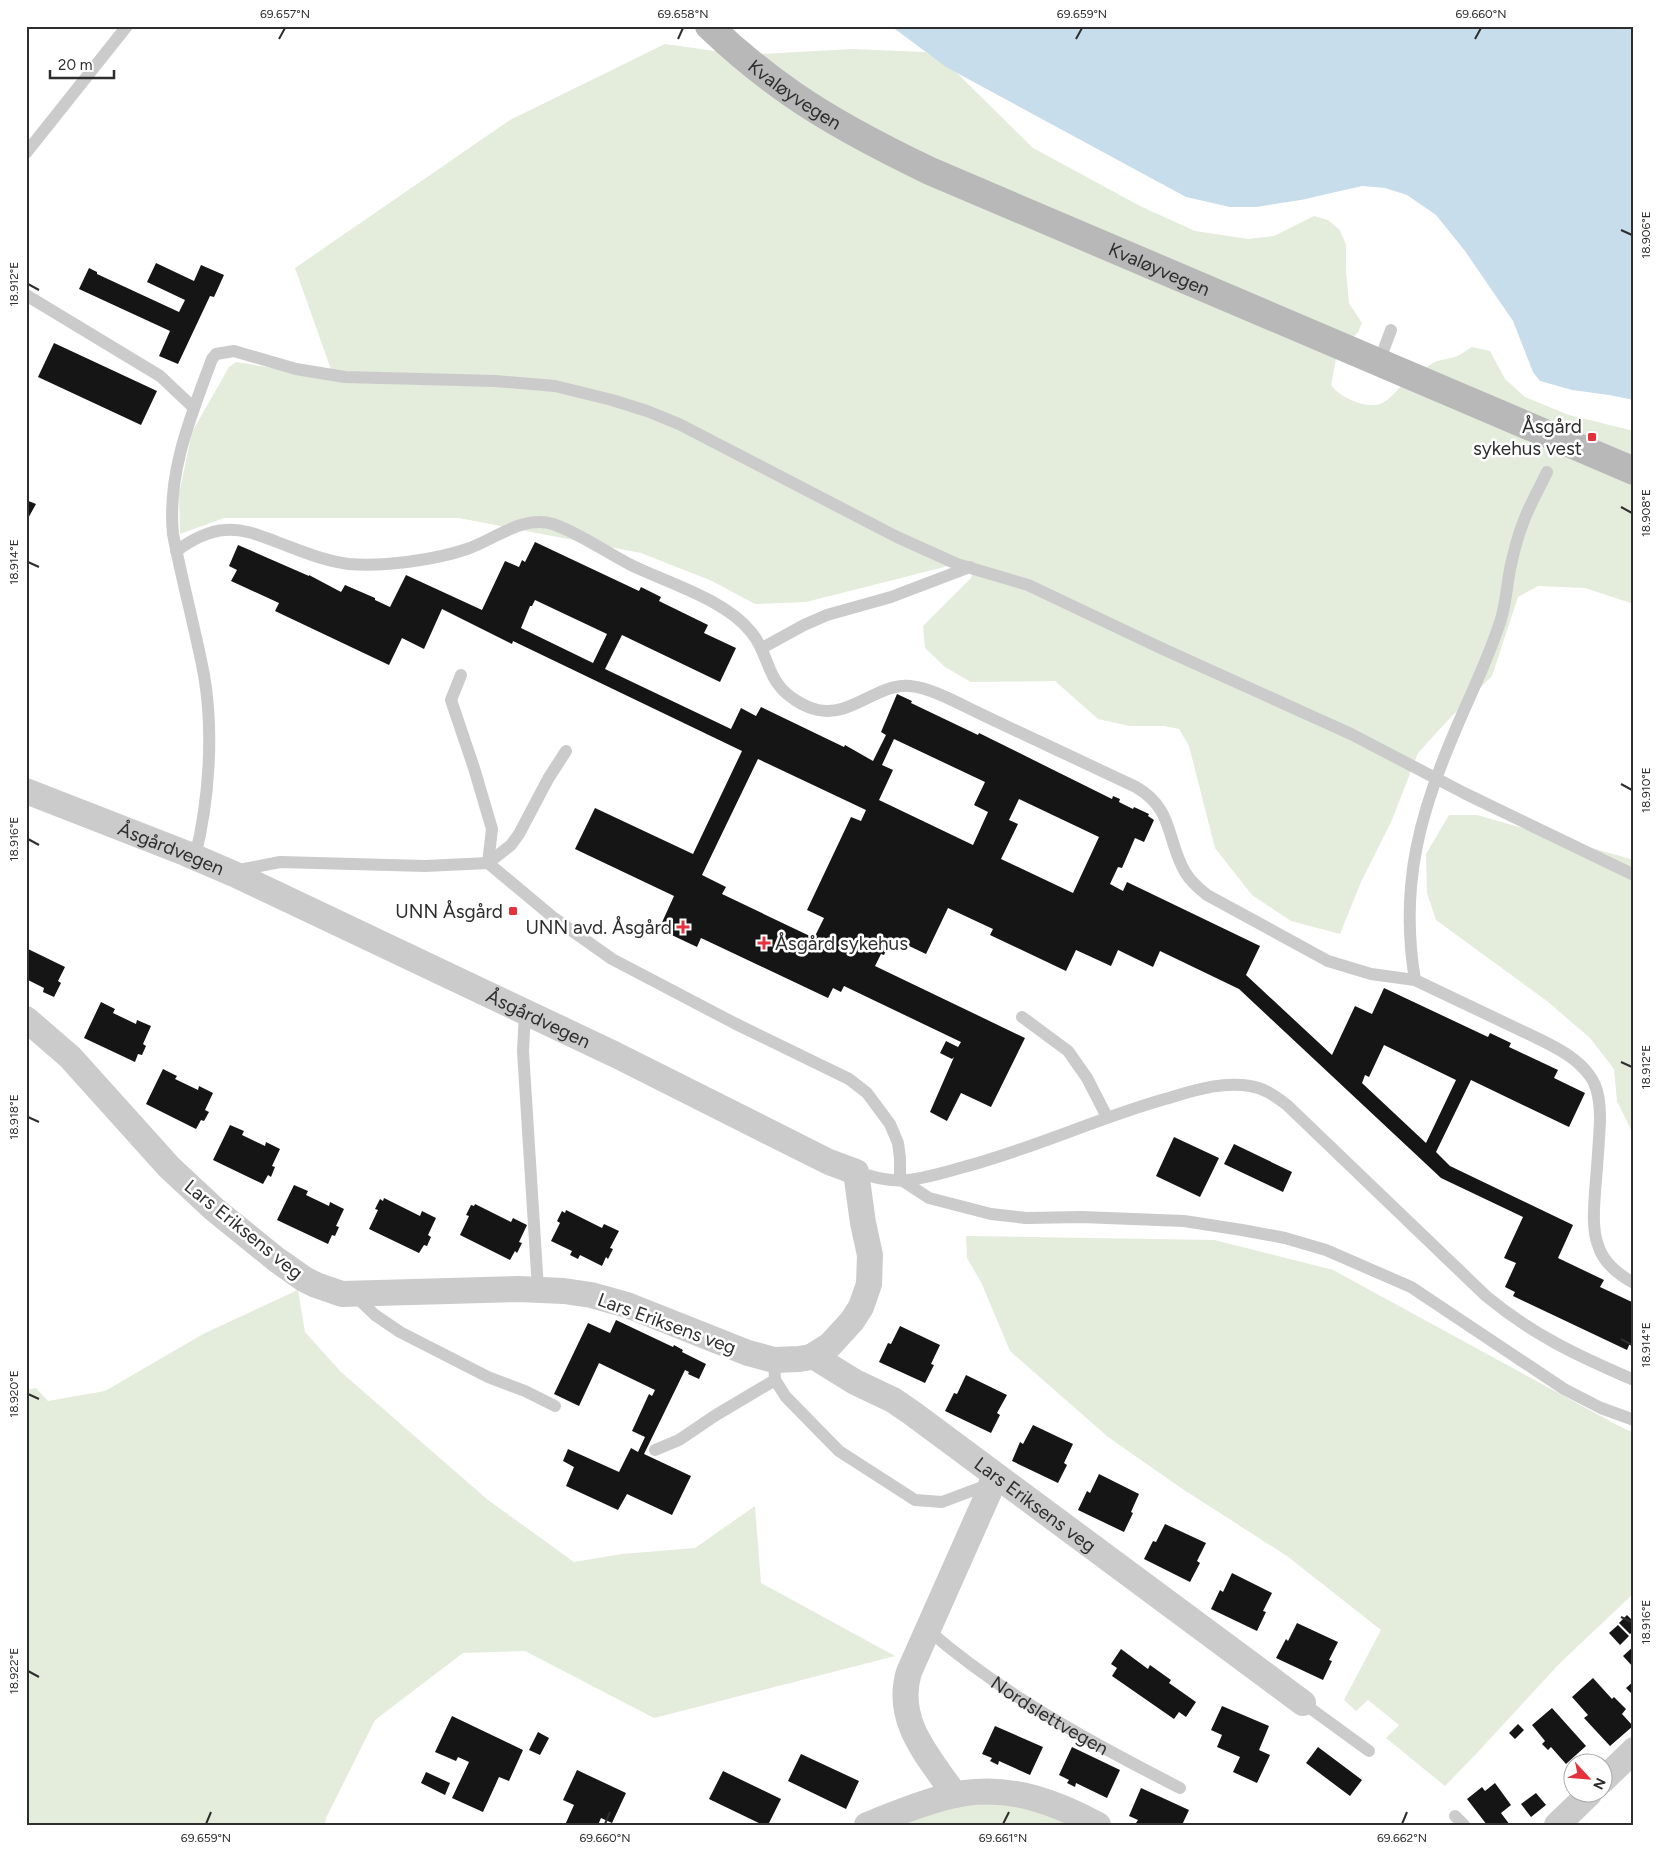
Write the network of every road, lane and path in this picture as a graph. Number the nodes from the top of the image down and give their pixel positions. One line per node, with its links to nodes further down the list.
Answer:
1 (127, 26): 3 (lane)
2 (709, 26): 6 (street, Kvaløyvegen)
3 (26, 154)
4 (26, 295): 7 (lane)
5 (1390, 330): 6 (lane)
6 (1378, 362): 8 (street, Kvaløyvegen)
7 (194, 408): 10 (lane); 11 (lane)
8 (1634, 471)
9 (1547, 472): 15 (lane)
10 (176, 551): 12 (lane); 17 (lane)
11 (970, 567): 12 (lane); 15 (lane)
12 (762, 648): 21 (lane)
13 (461, 675): 18 (lane)
14 (566, 751): 18 (lane)
15 (1435, 779): 20 (lane); 21 (lane)
16 (26, 791): 17 (street, Åsgårdvegen)
17 (195, 857): 19 (street, Åsgårdvegen)
18 (488, 863): 19 (lane); 27 (lane)
19 (234, 874): 22 (street, Åsgårdvegen)
20 (1634, 874)
21 (1415, 980): 28 (lane)
22 (525, 1012): 26 (street, Åsgårdvegen); 29 (lane)
23 (1022, 1016): 25 (lane)
24 (26, 1019): 30 (street, Lars Eriksens veg)
25 (1107, 1117): 27 (lane); 33 (lane)
26 (856, 1172): 27 (lane); 31 (street)
27 (900, 1179): 35 (lane)
28 (1634, 1283)
29 (538, 1289): 30 (street, Lars Eriksens veg); 32 (street, Lars Eriksens veg)
30 (354, 1295): 34 (lane)
31 (813, 1356): 32 (street, Lars Eriksens veg); 37 (street, Lars Eriksens veg)
32 (774, 1370): 36 (lane); 37 (lane)
33 (1634, 1380)
34 (555, 1406)
35 (1634, 1420)
36 (655, 1450)
37 (993, 1479): 38 (street); 39 (street, Lars Eriksens veg)
38 (928, 1630): 43 (lane, Nordslettvegen); 44 (street)
39 (1303, 1702): 40 (lane)
40 (1369, 1750)
41 (1634, 1750): 42 (street)
42 (1612, 1771)
43 (1180, 1788)
44 (955, 1795): 46 (street); 47 (street)
45 (1583, 1808): 48 (street)
46 (867, 1825)
47 (1098, 1825)
48 (1557, 1825)

